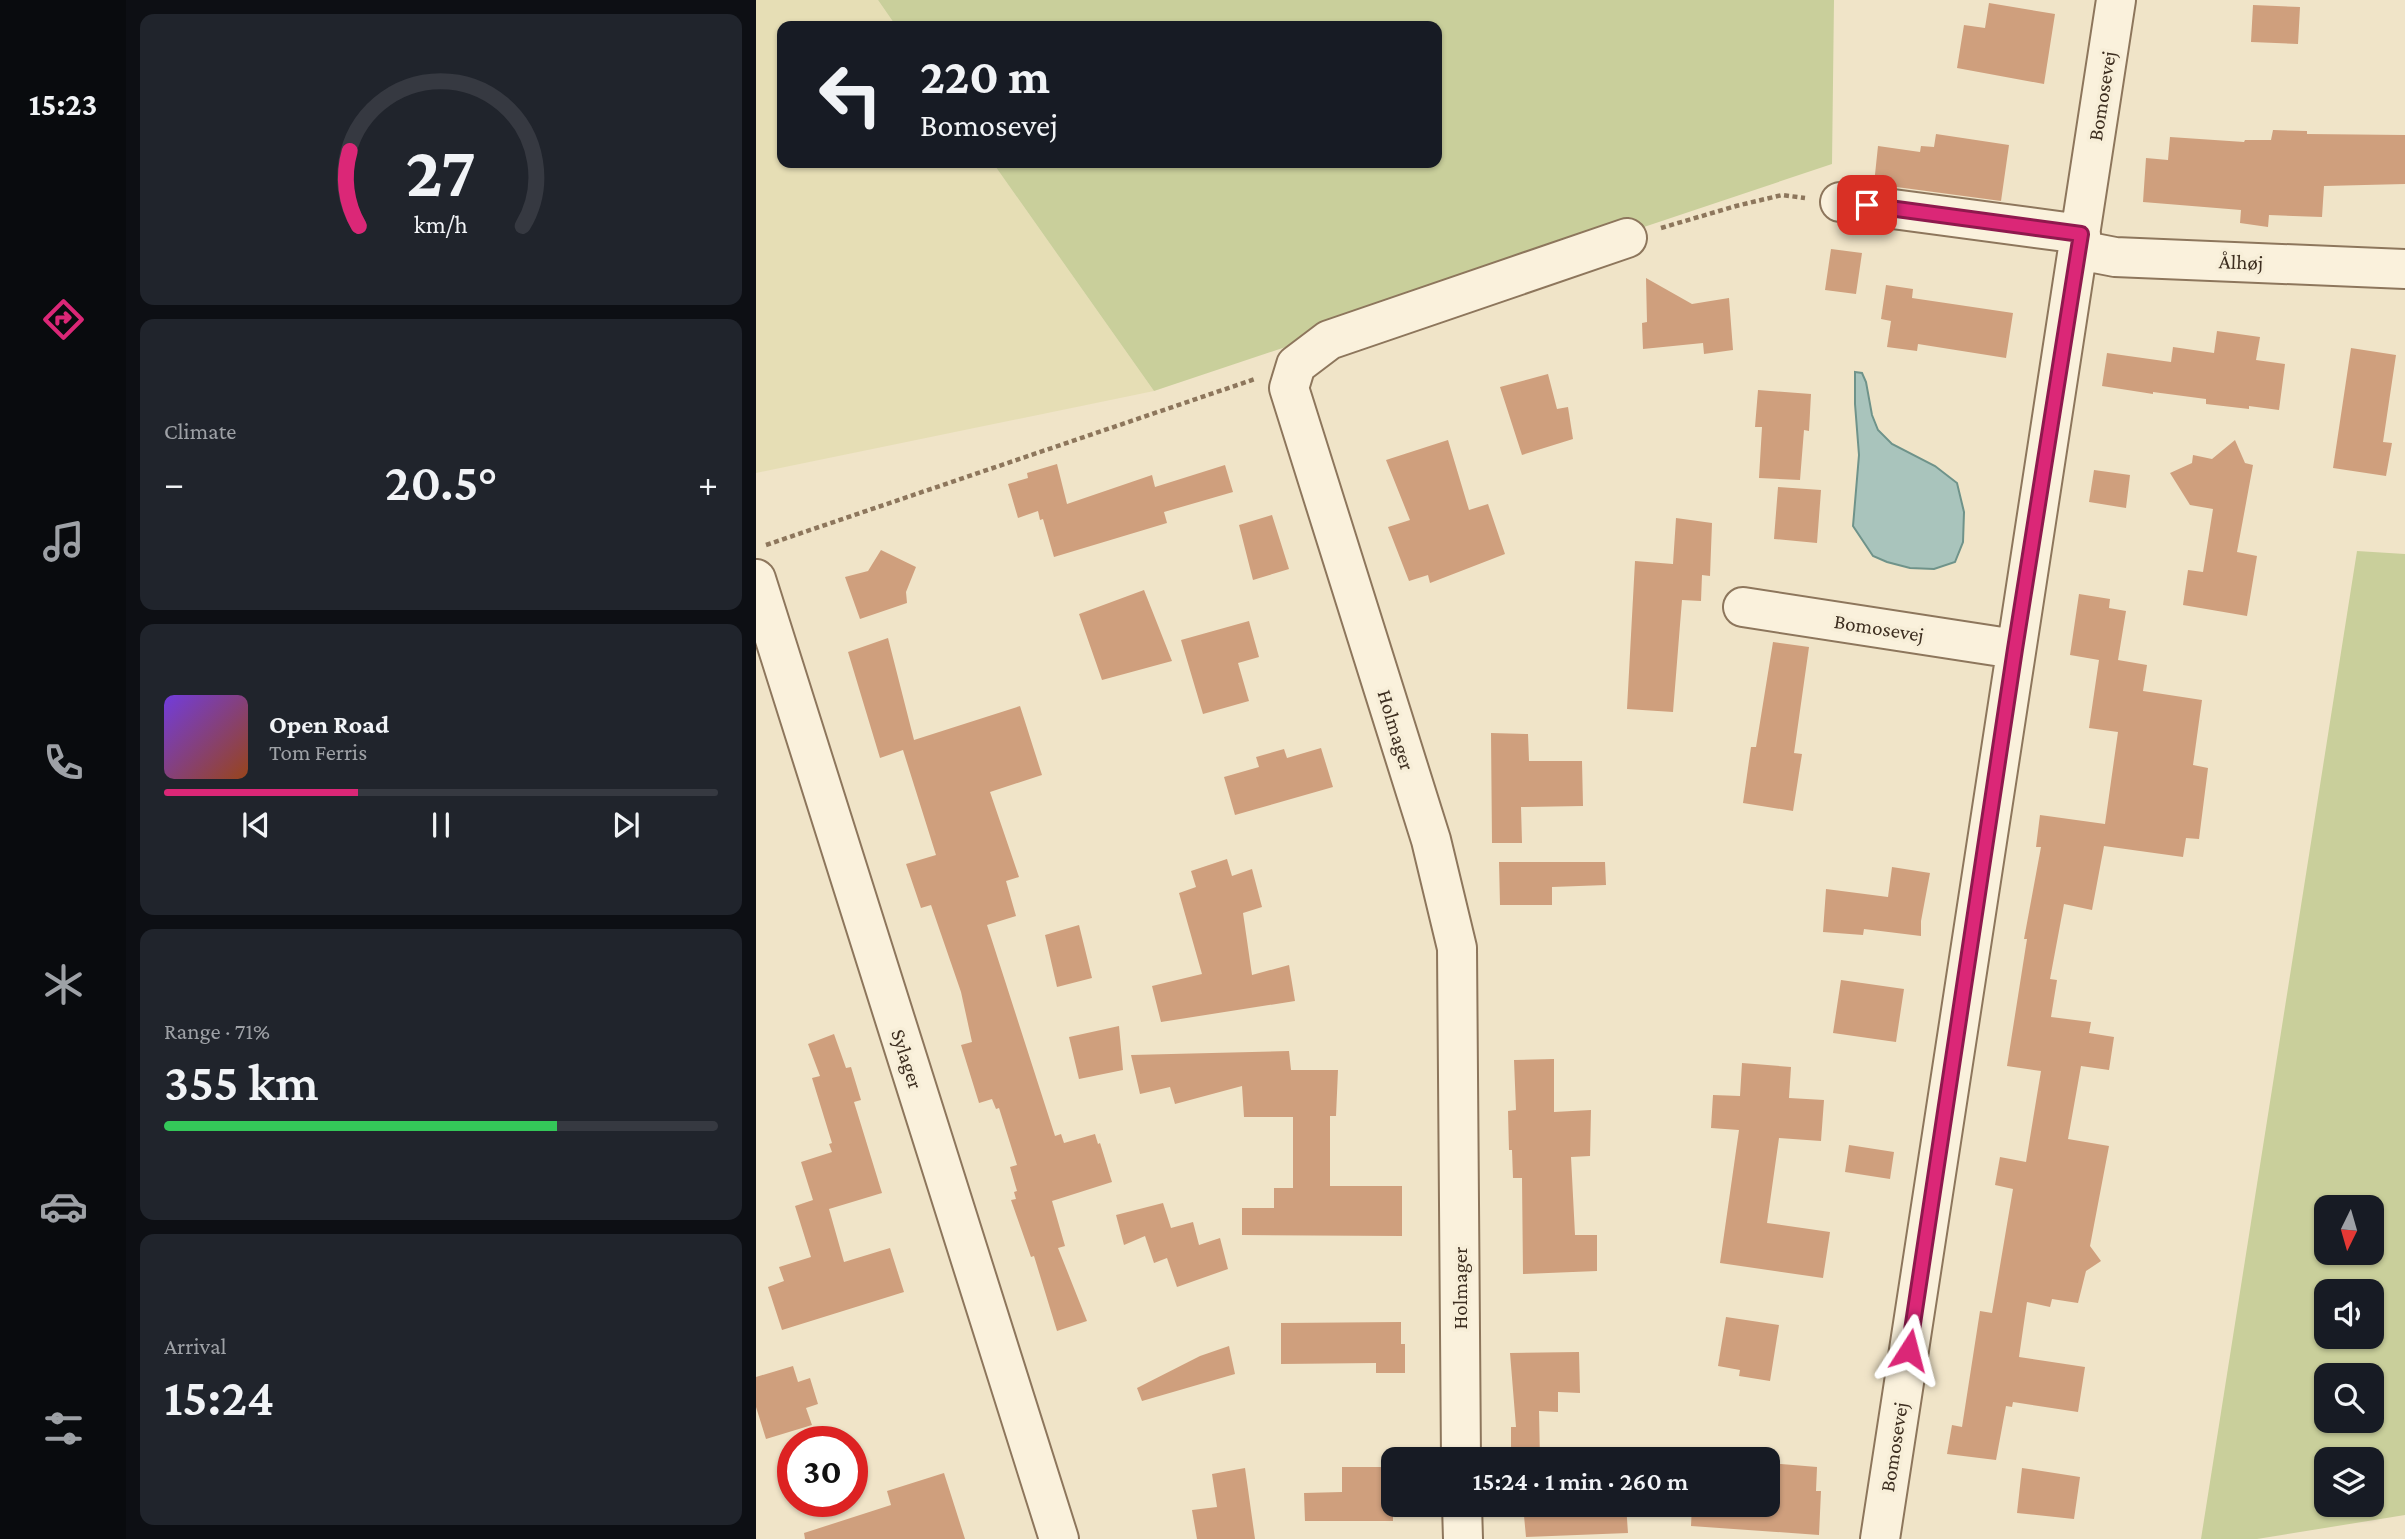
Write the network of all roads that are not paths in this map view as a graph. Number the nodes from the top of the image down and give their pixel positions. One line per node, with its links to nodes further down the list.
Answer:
1 (2116, 0): 4 (street, Bomosevej)
2 (1840, 202): 4 (street)
3 (1627, 238): 9 (street, Holmager)
4 (2080, 242): 5 (street, Ålhøj); 8 (street, Bomosevej)
5 (2405, 269)
6 (756, 579): 11 (street, Sylager)
7 (1743, 607): 8 (street, Bomosevej)
8 (2015, 649): 13 (street, Bomosevej)
9 (1461, 1447)
10 (1462, 1517): 12 (street)
11 (1059, 1539)
12 (1463, 1539)
13 (1881, 1539)

